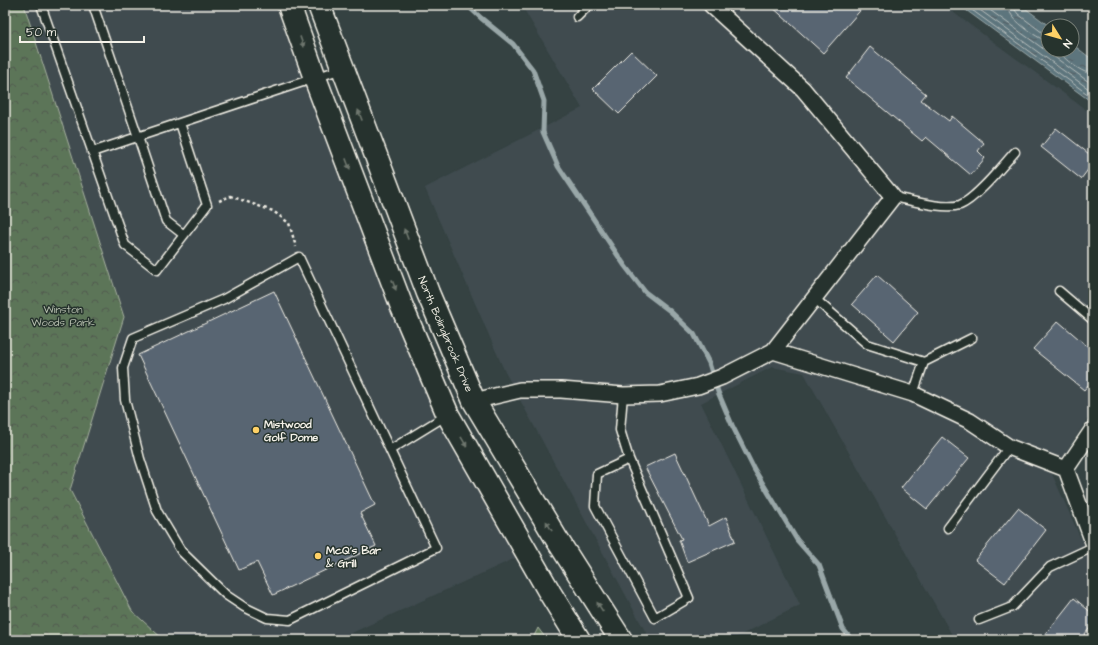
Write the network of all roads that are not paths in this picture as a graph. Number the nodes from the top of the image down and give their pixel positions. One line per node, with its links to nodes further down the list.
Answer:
1 (40, 5): 12 (lane)
2 (92, 5): 11 (lane)
3 (289, 5): 9 (main road, one-way to 9)
4 (319, 5): 8 (main road, North Bolingbrook Drive)
5 (590, 5): 7 (lane)
6 (712, 5): 14 (street)
7 (577, 17)
8 (343, 69): 9 (lane); 24 (main road, North Bolingbrook Drive, one-way to 8)
9 (315, 78): 10 (lane); 25 (main road, one-way to 25)
10 (180, 123): 11 (lane); 15 (lane)
11 (138, 137): 12 (lane); 15 (lane)
12 (92, 152): 15 (lane)
13 (1015, 152): 14 (lane)
14 (893, 197): 17 (street)
15 (184, 235)
16 (1059, 291): 18 (lane)
17 (814, 298): 20 (street); 21 (lane)
18 (1093, 320)
19 (972, 338): 21 (lane)
20 (773, 351): 22 (street); 23 (street)
21 (924, 362): 22 (lane)
22 (913, 394): 27 (street)
23 (623, 395): 24 (street); 29 (lane)
24 (474, 401): 36 (main road, North Bolingbrook Drive, one-way to 24)
25 (448, 415): 28 (lane); 35 (main road, one-way to 35)
26 (1093, 429): 30 (street)
27 (1009, 447): 30 (street); 31 (lane)
28 (390, 450): 28 (lane)
29 (629, 459): 29 (lane)
30 (1066, 469): 32 (street)
31 (948, 528)
32 (1093, 542)
33 (1093, 547): 34 (lane)
34 (978, 620)
35 (579, 640)
36 (621, 640)

